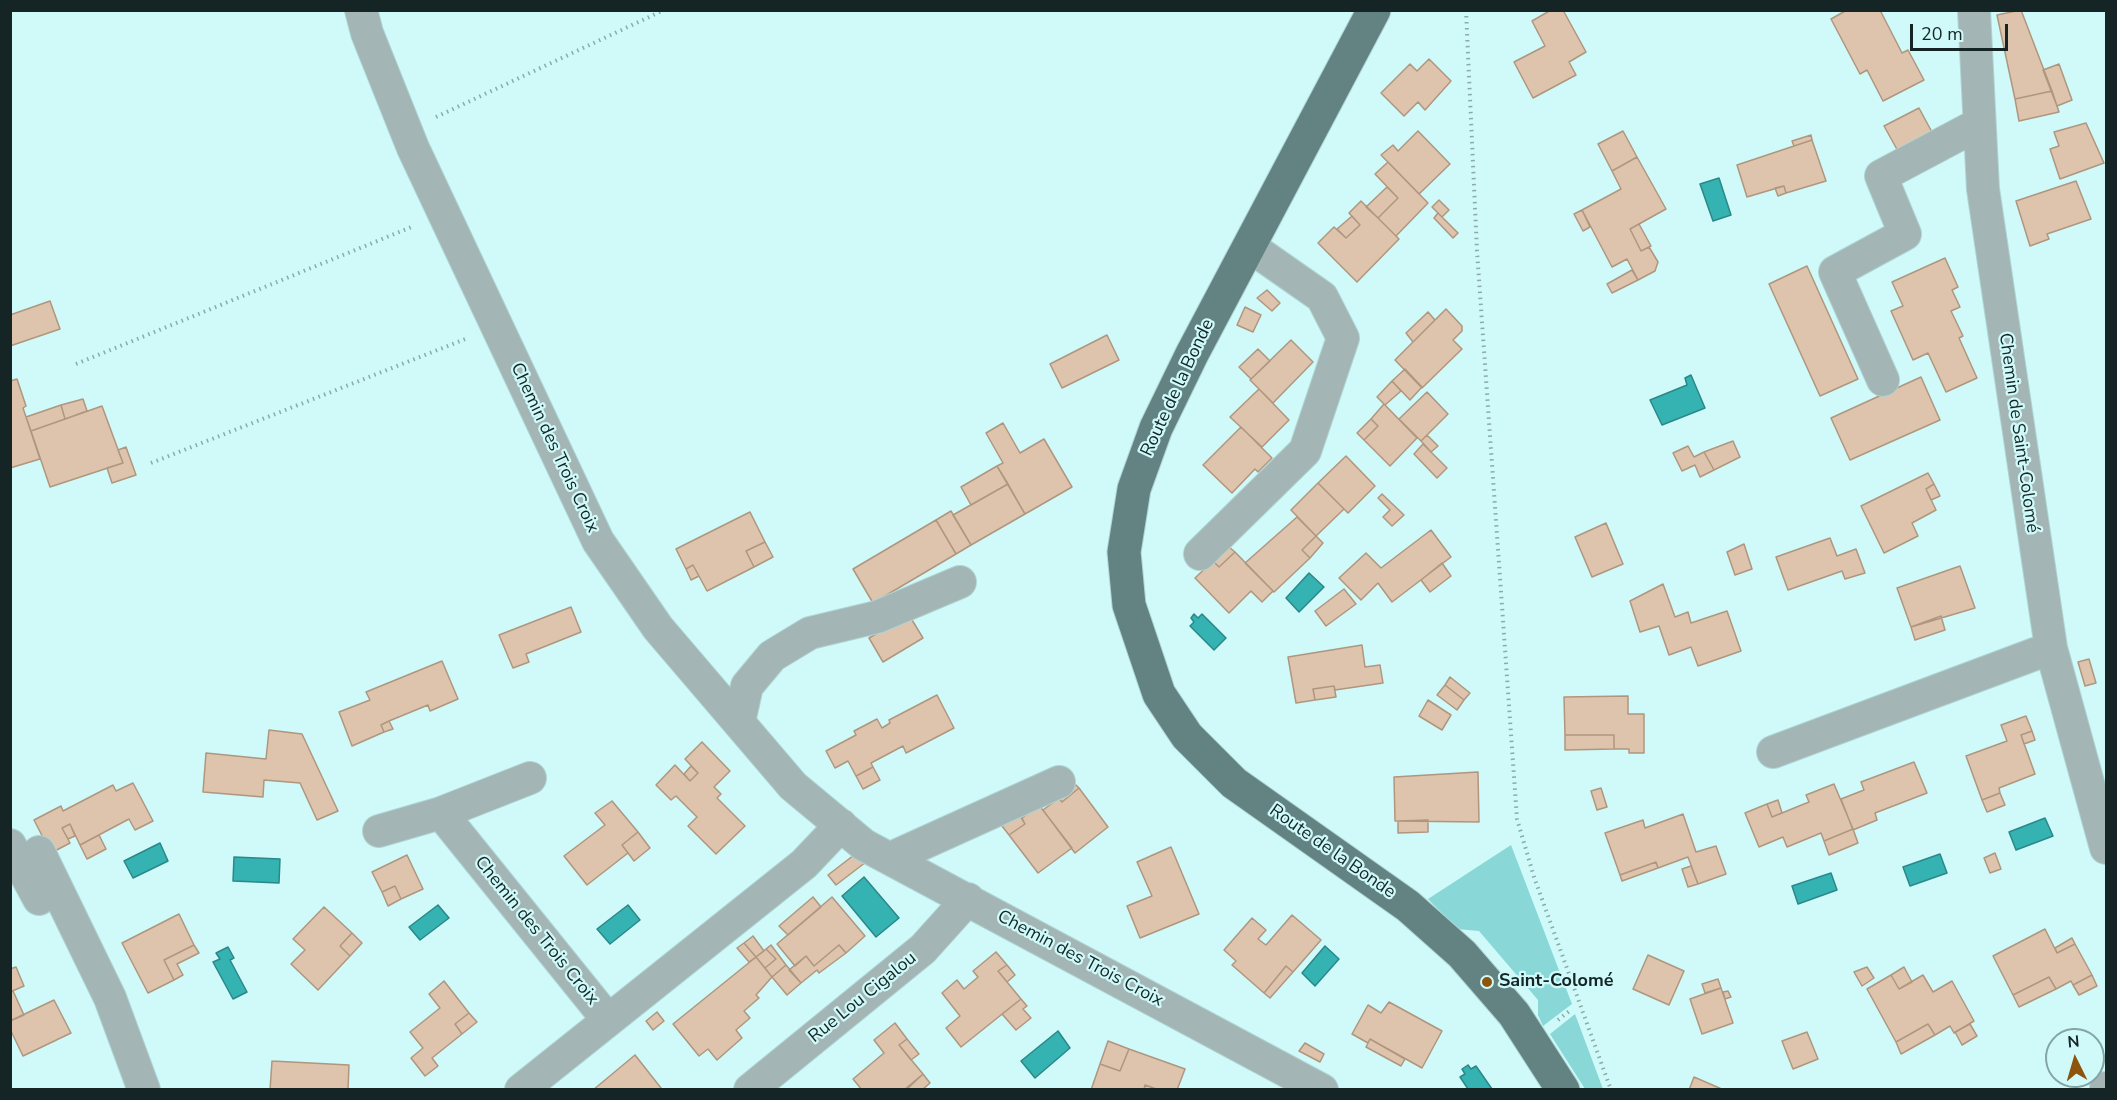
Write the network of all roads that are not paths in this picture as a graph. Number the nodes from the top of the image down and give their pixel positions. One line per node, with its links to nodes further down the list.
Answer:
1 (361, 10): 10 (street, Chemin des Trois Croix)
2 (1374, 10): 5 (main road, Route de la Bonde)
3 (1974, 10): 4 (street, Chemin de Saint-Colomé)
4 (1979, 124): 6 (street); 9 (street, Chemin de Saint-Colomé)
5 (1249, 246): 7 (street); 26 (main road, Route de la Bonde)
6 (1883, 380)
7 (1200, 554)
8 (960, 582): 10 (street)
9 (2051, 648): 11 (street); 17 (street, Chemin de Saint-Colomé)
10 (739, 722): 15 (street, Chemin des Trois Croix)
11 (1773, 752)
12 (530, 778): 14 (street)
13 (1059, 782): 19 (street)
14 (441, 813): 16 (street); 21 (street, Chemin des Trois Croix)
15 (841, 825): 19 (street, Chemin des Trois Croix); 21 (street, Chemin des Trois Croix)
16 (379, 831)
17 (2106, 848)
18 (25, 849): 22 (street)
19 (891, 858): 20 (street, Chemin des Trois Croix)
20 (968, 899): 24 (street, Rue Lou Cigalou); 25 (street, Chemin des Trois Croix)
21 (608, 1020): 23 (street, Chemin des Trois Croix)
22 (144, 1089)
23 (521, 1089)
24 (750, 1089)
25 (1322, 1089)
26 (1563, 1089)

